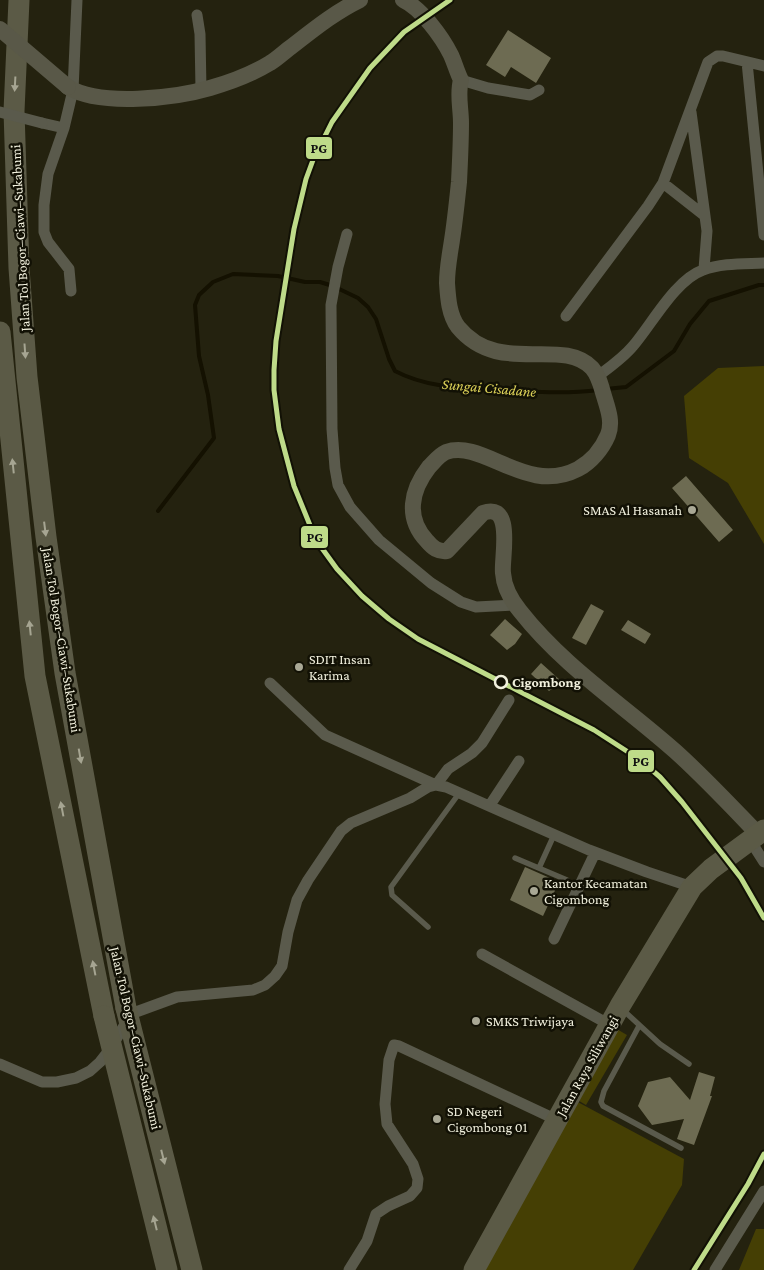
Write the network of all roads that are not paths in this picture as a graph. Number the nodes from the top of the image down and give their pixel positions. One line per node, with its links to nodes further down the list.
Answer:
1 (19, 0): 53 (highway, Jalan Tol Bogor–Ciawi–Sukabumi, one-way to 53, bridge)
2 (77, 0): 10 (street)
3 (360, 0): 11 (main road)
4 (410, 1): 9 (main road)
5 (196, 15): 11 (street)
6 (0, 29): 10 (main road, bridge)
7 (747, 62): 8 (street); 13 (street); 19 (street)
8 (764, 66)
9 (461, 80): 12 (street); 25 (main road)
10 (71, 88): 11 (main road); 15 (street)
11 (201, 90)
12 (539, 90)
13 (690, 108): 16 (street); 17 (street)
14 (0, 112): 15 (street, bridge)
15 (64, 128): 22 (street)
16 (663, 183): 17 (street); 23 (street)
17 (705, 216): 21 (street)
18 (347, 234): 26 (street)
19 (764, 235)
20 (764, 263): 21 (street)
21 (704, 269): 25 (street)
22 (71, 291)
23 (566, 316)
24 (0, 332): 52 (highway, Jalan Tol Bogor–Ciawi–Sukabumi, one-way to 24, bridge)
25 (600, 382): 26 (main road)
26 (515, 605): 34 (main road)
27 (270, 683): 30 (street)
28 (509, 700): 30 (street)
29 (519, 761): 32 (street)
30 (436, 785): 31 (street); 47 (street)
31 (460, 792): 32 (street); 41 (lane)
32 (490, 805): 33 (street)
33 (554, 835): 35 (street); 38 (lane)
34 (753, 837): 37 (street); 40 (highway, Jalan Raya Siliwangi)
35 (595, 853): 40 (street); 42 (street)
36 (515, 858): 38 (lane)
37 (764, 862)
38 (539, 868): 39 (lane)
39 (567, 880)
40 (692, 887): 44 (highway, Jalan Raya Siliwangi)
41 (428, 927)
42 (554, 939)
43 (482, 954): 45 (street)
44 (620, 1006): 45 (highway, Jalan Raya Siliwangi); 46 (lane)
45 (610, 1025): 49 (highway, Jalan Raya Siliwangi)
46 (639, 1026): 48 (lane); 50 (lane)
47 (0, 1064)
48 (689, 1064)
49 (557, 1120): 54 (street); 55 (highway, Jalan Raya Siliwangi)
50 (681, 1148)
51 (764, 1192): 56 (street)
52 (167, 1270)
53 (192, 1270)
54 (349, 1270)
55 (474, 1270)
56 (715, 1270)

